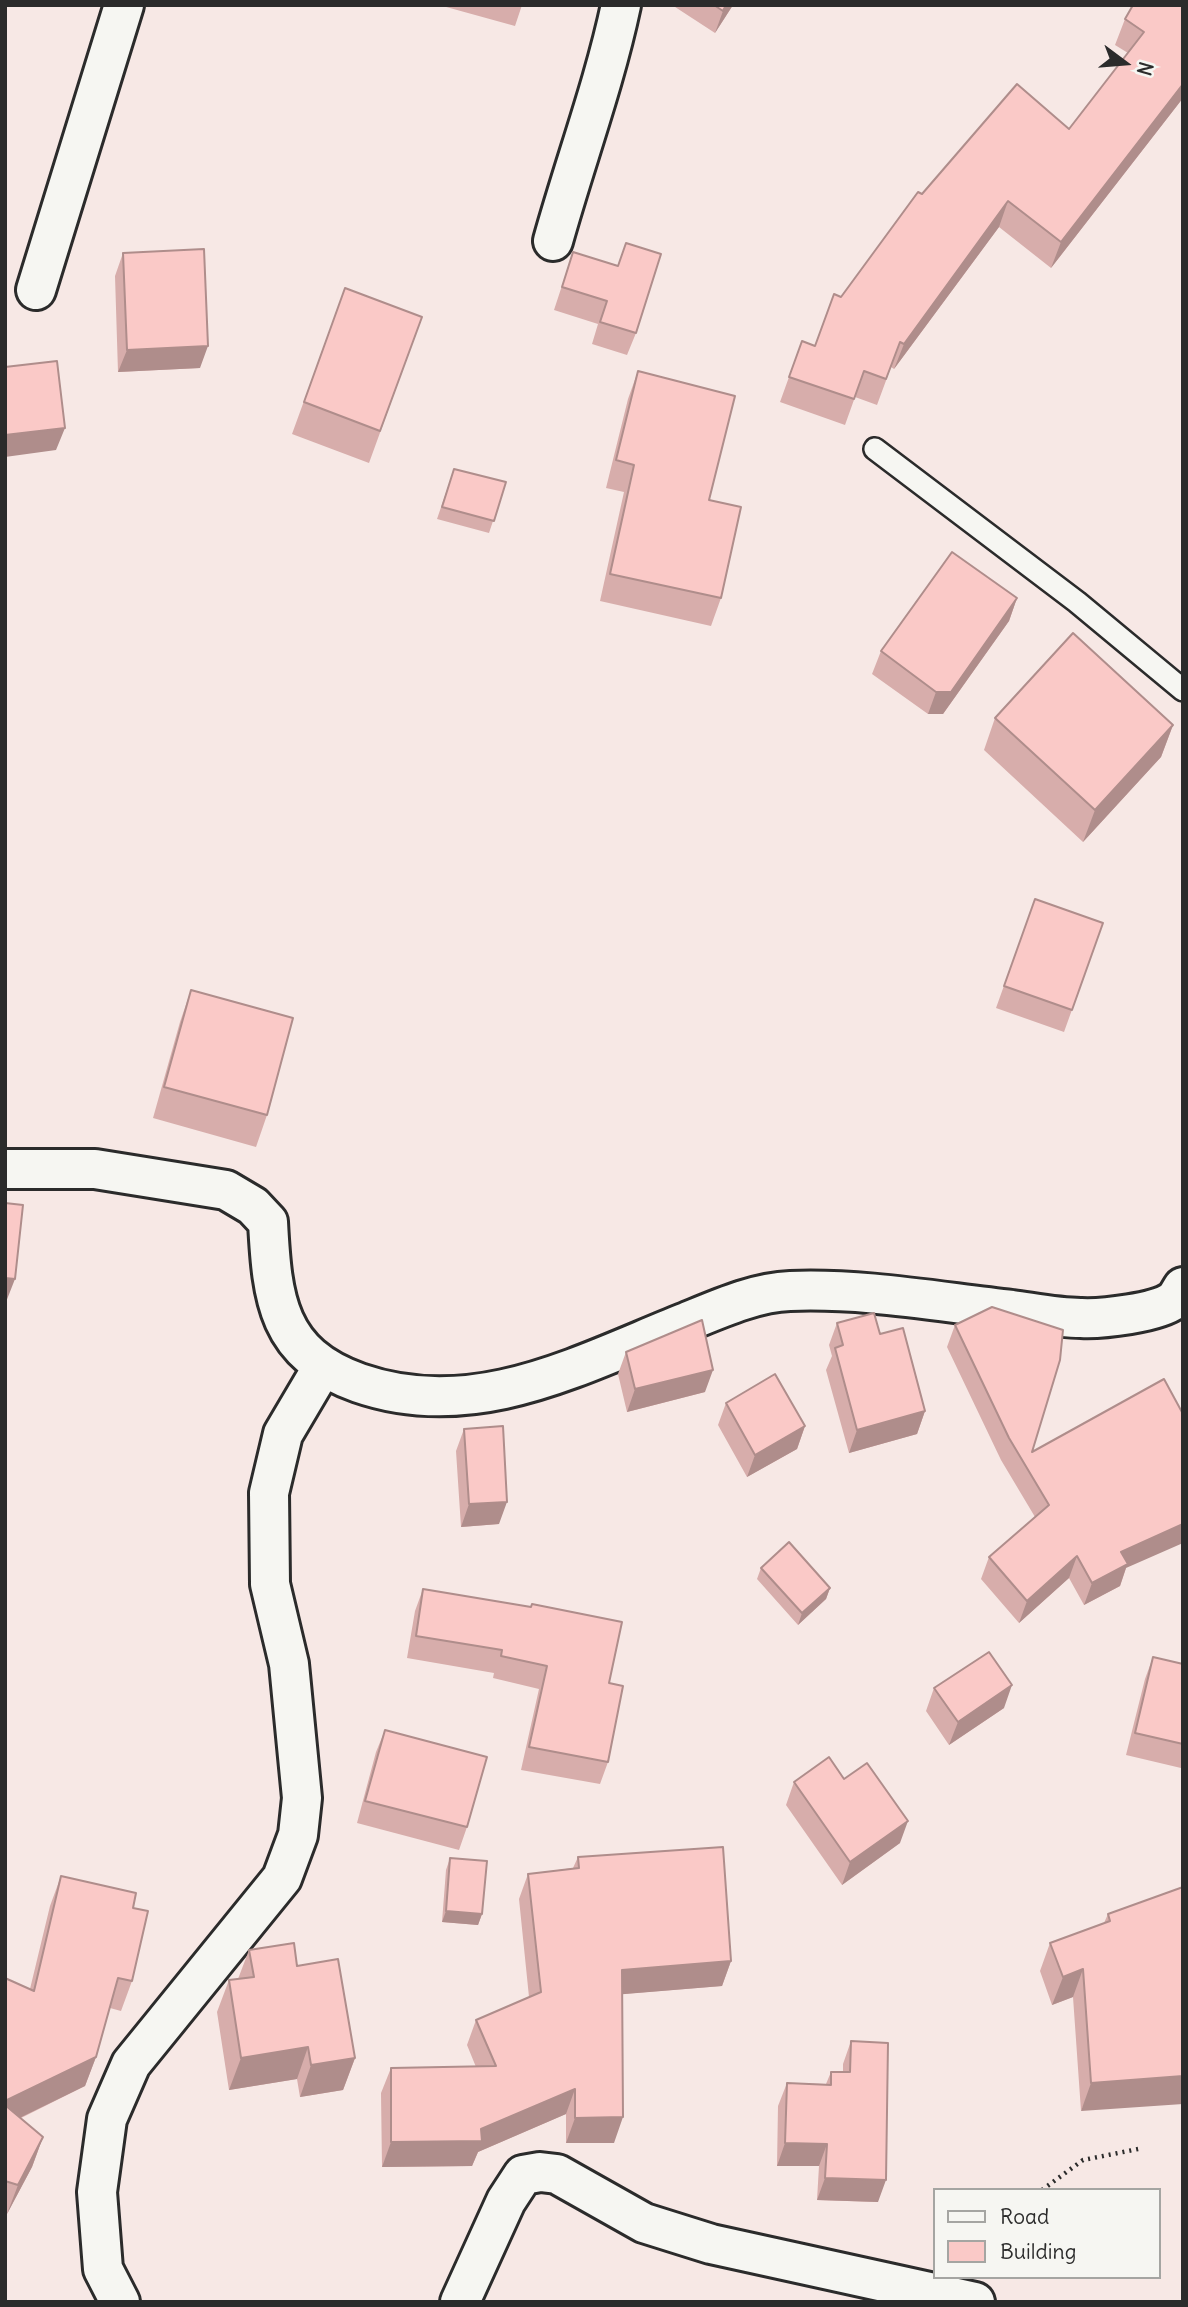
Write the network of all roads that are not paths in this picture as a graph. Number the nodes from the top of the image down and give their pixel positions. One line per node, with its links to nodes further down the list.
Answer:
1 (124, 5): 4 (street)
2 (621, 5): 3 (street)
3 (553, 241)
4 (36, 290)
5 (875, 449): 6 (lane)
6 (1183, 690)
7 (5, 1170): 9 (street)
8 (1183, 1287): 9 (street)
9 (322, 1368): 10 (street)
10 (120, 2302)
11 (460, 2302): 12 (street)
12 (975, 2302)

